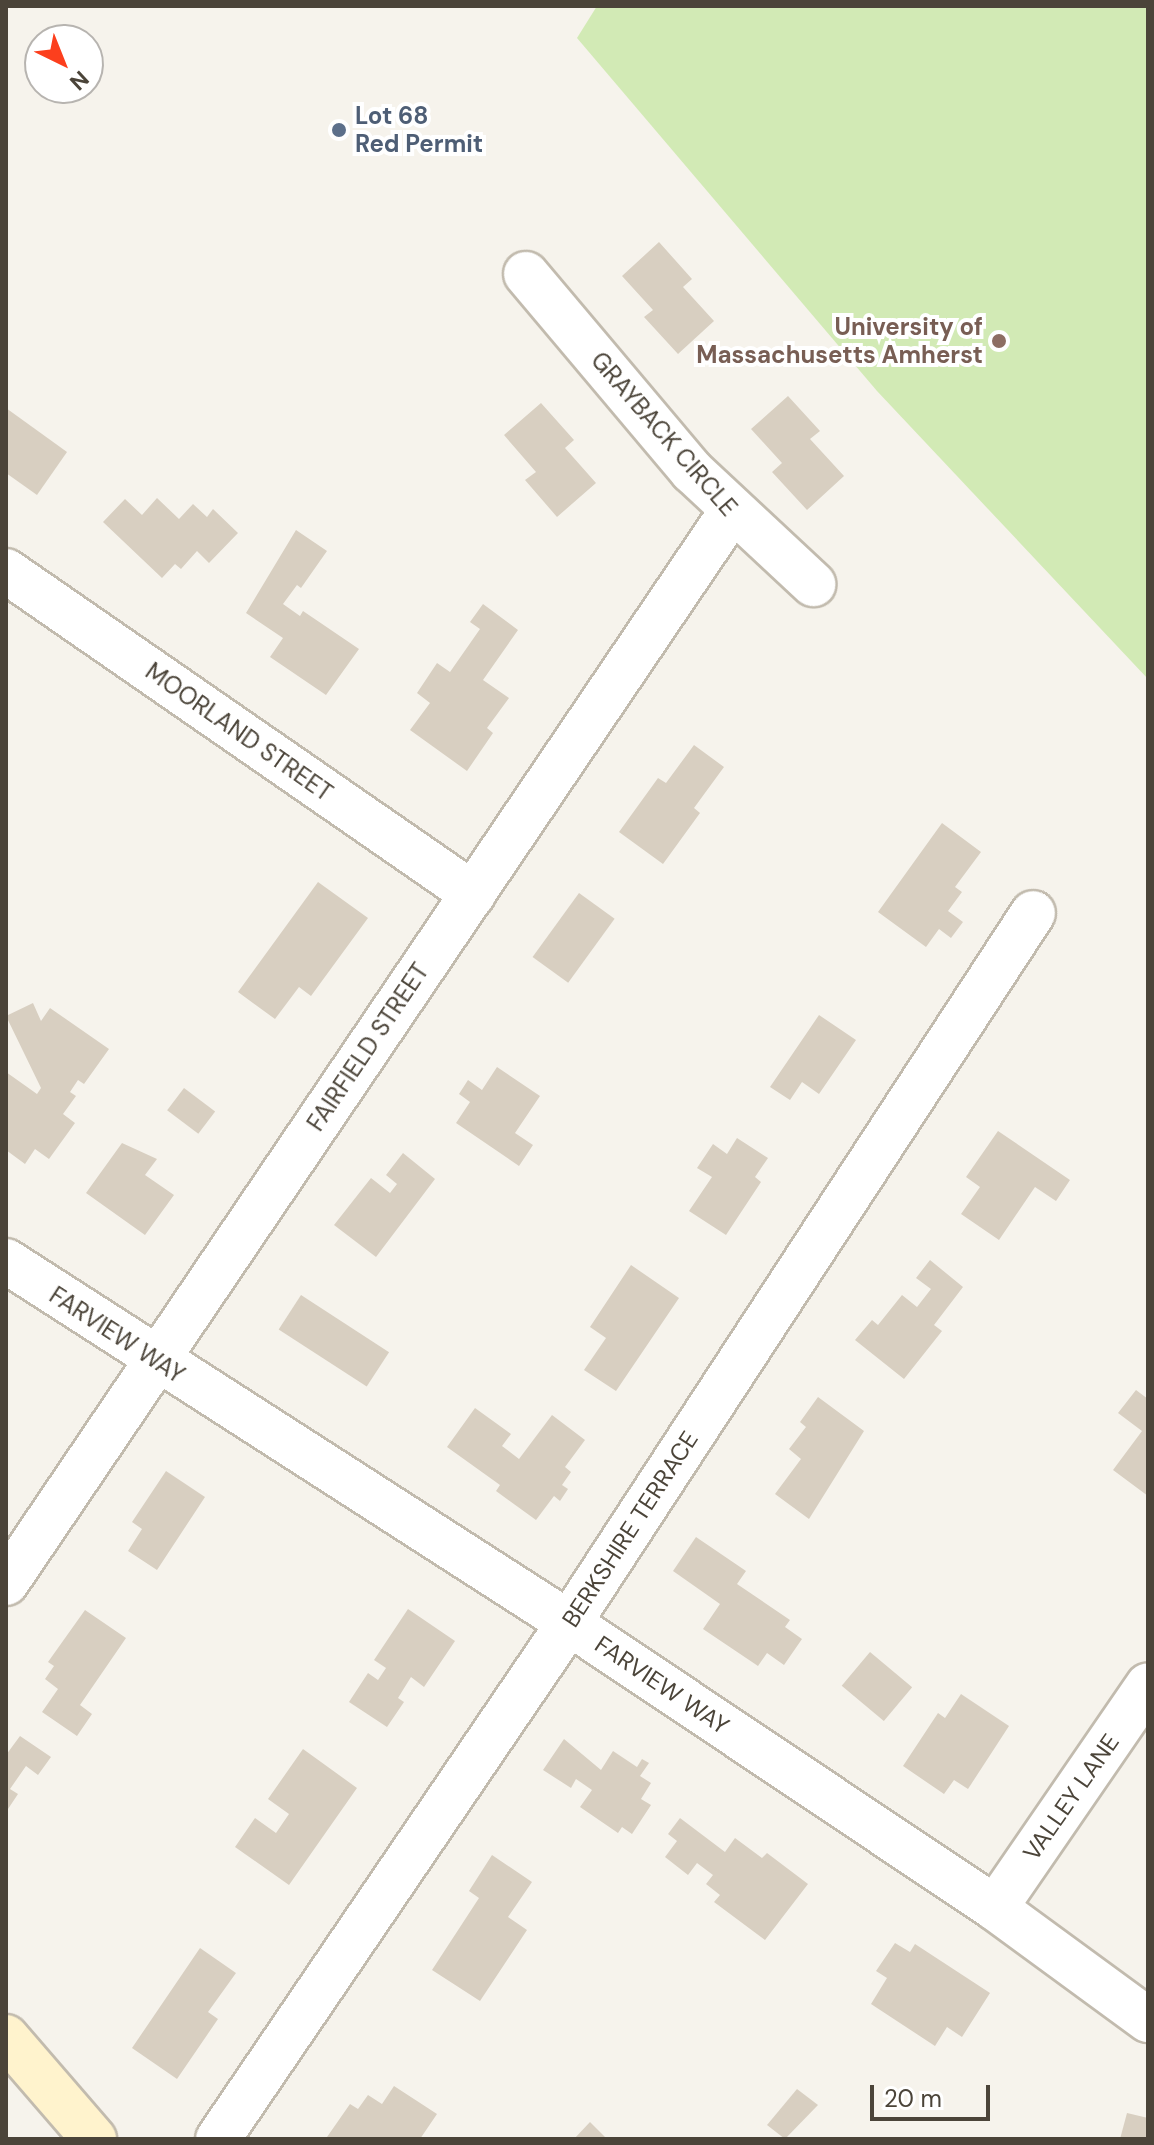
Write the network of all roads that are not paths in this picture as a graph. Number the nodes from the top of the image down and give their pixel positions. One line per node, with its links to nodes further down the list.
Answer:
1 (526, 274): 2 (street, GRAYBACK CIRCLE)
2 (731, 512): 4 (street, GRAYBACK CIRCLE); 5 (street, FAIRFIELD STREET)
3 (6, 571): 5 (street, MOORLAND STREET)
4 (813, 584)
5 (473, 894): 8 (street, FAIRFIELD STREET)
6 (1033, 913): 10 (street, BERKSHIRE TERRACE)
7 (6, 1261): 8 (street, FARVIEW WAY)
8 (156, 1361): 9 (street, FAIRFIELD STREET); 10 (street, FARVIEW WAY)
9 (6, 1583)
10 (569, 1623): 12 (street, FARVIEW WAY); 16 (street, BERKSHIRE TERRACE)
11 (1148, 1685): 12 (street, VALLEY LANE)
12 (995, 1908): 13 (street, FARVIEW WAY)
13 (1148, 2020)
14 (6, 2037): 15 (main road)
15 (94, 2139)
16 (218, 2139)

